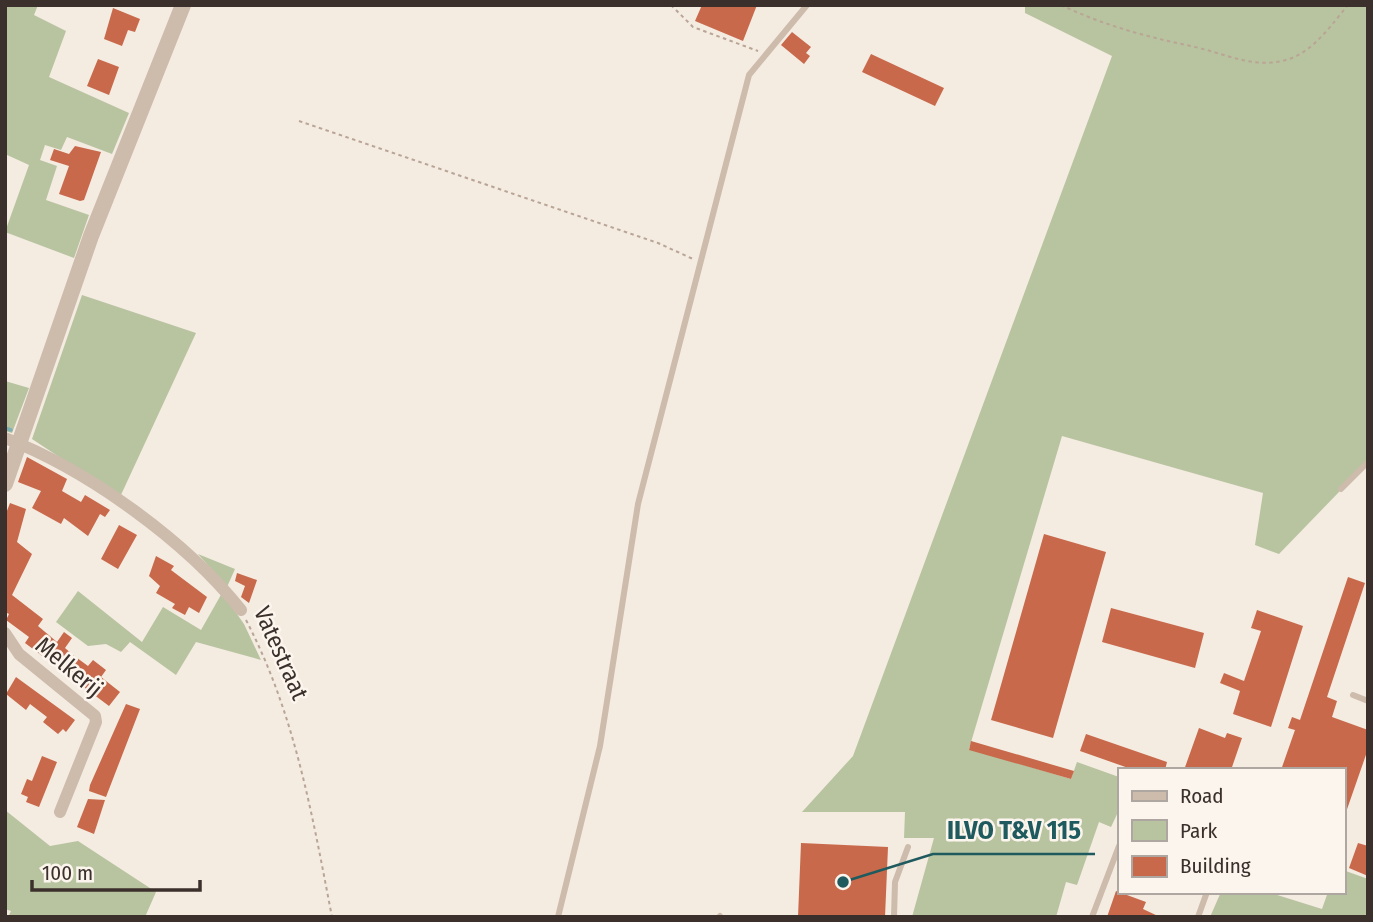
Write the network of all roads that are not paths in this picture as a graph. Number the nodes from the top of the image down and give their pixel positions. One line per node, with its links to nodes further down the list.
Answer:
1 (183, 5): 3 (street)
2 (807, 5): 15 (lane)
3 (12, 441): 5 (street); 7 (street, Vatestraat)
4 (1368, 462): 6 (lane)
5 (5, 484)
6 (1341, 489)
7 (241, 610)
8 (5, 633): 11 (street, Melkerij)
9 (1353, 695): 10 (lane)
10 (1368, 701)
11 (60, 812)
12 (908, 847): 16 (lane)
13 (1118, 849): 17 (lane)
14 (1206, 894): 18 (lane)
15 (558, 917)
16 (894, 917)
17 (1091, 917)
18 (1198, 917)

